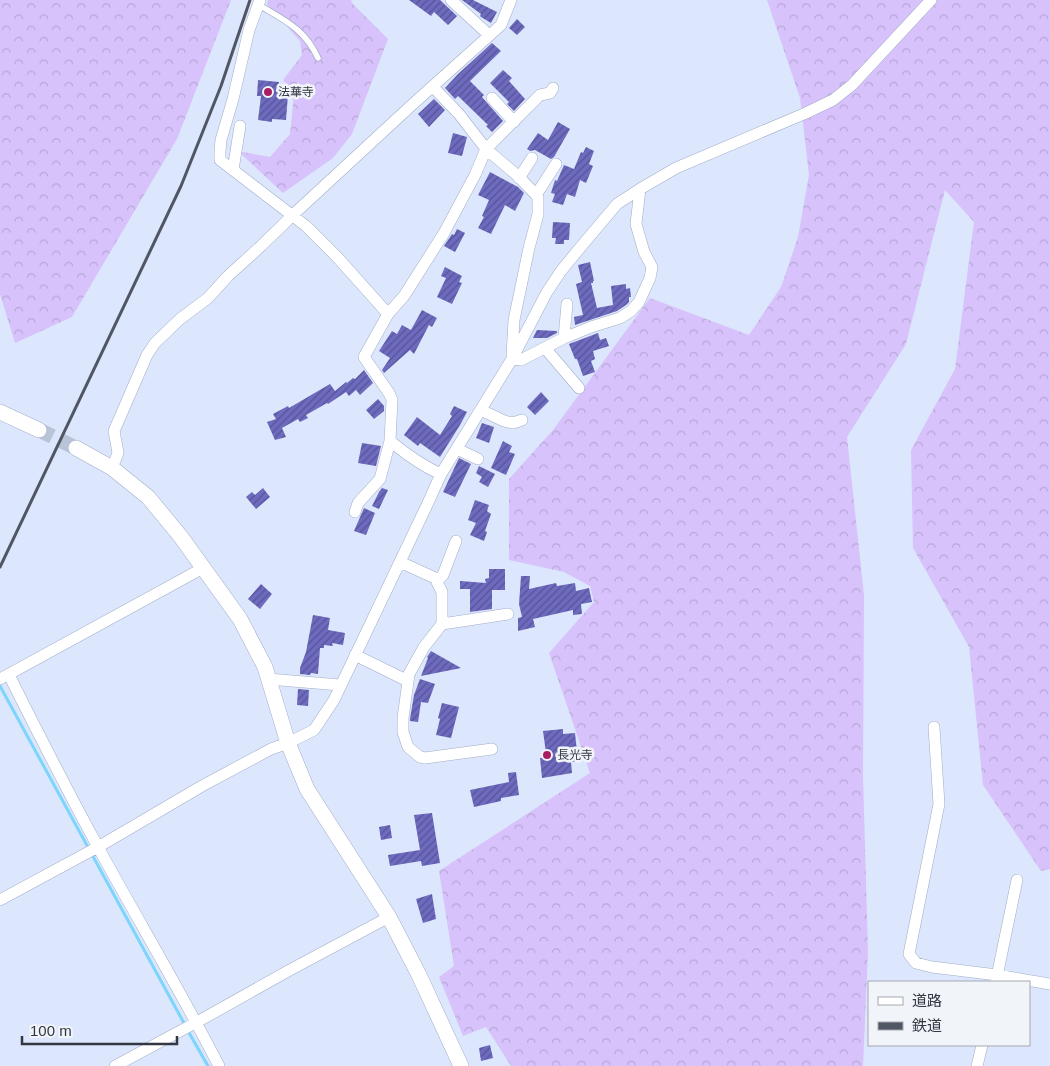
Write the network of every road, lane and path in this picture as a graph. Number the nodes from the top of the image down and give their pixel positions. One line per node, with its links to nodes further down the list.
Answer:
1 (451, 0): 5 (street)
2 (511, 0): 5 (street)
3 (930, 0): 17 (street)
4 (260, 2): 6 (lane); 15 (street)
5 (489, 35): 7 (street)
6 (318, 58)
7 (433, 87): 12 (street); 19 (street)
8 (552, 88): 10 (street)
9 (492, 98): 10 (street)
10 (514, 122): 12 (street)
11 (240, 126): 15 (street)
12 (486, 149): 16 (street); 21 (street)
13 (532, 158): 16 (street)
14 (556, 164): 18 (street)
15 (233, 170): 19 (street)
16 (519, 178): 18 (street)
17 (640, 189): 22 (street); 24 (street)
18 (536, 195): 24 (street)
19 (294, 216): 21 (street); 34 (street)
20 (567, 304): 22 (street)
21 (388, 314): 30 (street)
22 (564, 338): 23 (street)
23 (545, 348): 24 (street); 25 (street)
24 (512, 359): 26 (street)
25 (579, 388)
26 (481, 410): 28 (street); 32 (street)
27 (0, 412): 29 (street)
28 (522, 420)
29 (39, 430)
30 (390, 441): 35 (street); 36 (street)
31 (76, 448): 34 (street)
32 (457, 449): 33 (street); 35 (street)
33 (478, 459)
34 (112, 468): 39 (street)
35 (441, 474): 38 (street)
36 (355, 512)
37 (456, 541): 40 (street)
38 (400, 562): 40 (street); 43 (street)
39 (203, 568): 44 (street); 45 (street)
40 (437, 581): 42 (street)
41 (508, 614): 42 (street)
42 (442, 624): 46 (street)
43 (355, 655): 46 (street); 47 (street)
44 (4, 677): 51 (street)
45 (268, 679): 47 (street); 49 (street)
46 (408, 682): 50 (street)
47 (340, 685): 49 (street)
48 (934, 727): 55 (street)
49 (288, 743): 51 (street); 54 (street)
50 (492, 748)
51 (98, 847): 53 (street); 59 (street)
52 (1017, 880): 55 (street)
53 (0, 900)
54 (389, 917): 59 (street); 63 (street)
55 (996, 979): 56 (street)
56 (1018, 981)
57 (1030, 982): 58 (street)
58 (1050, 984)
59 (197, 1022): 61 (street); 62 (street)
60 (982, 1046): 64 (street)
61 (115, 1066)
62 (219, 1066)
63 (461, 1066)
64 (977, 1066)

